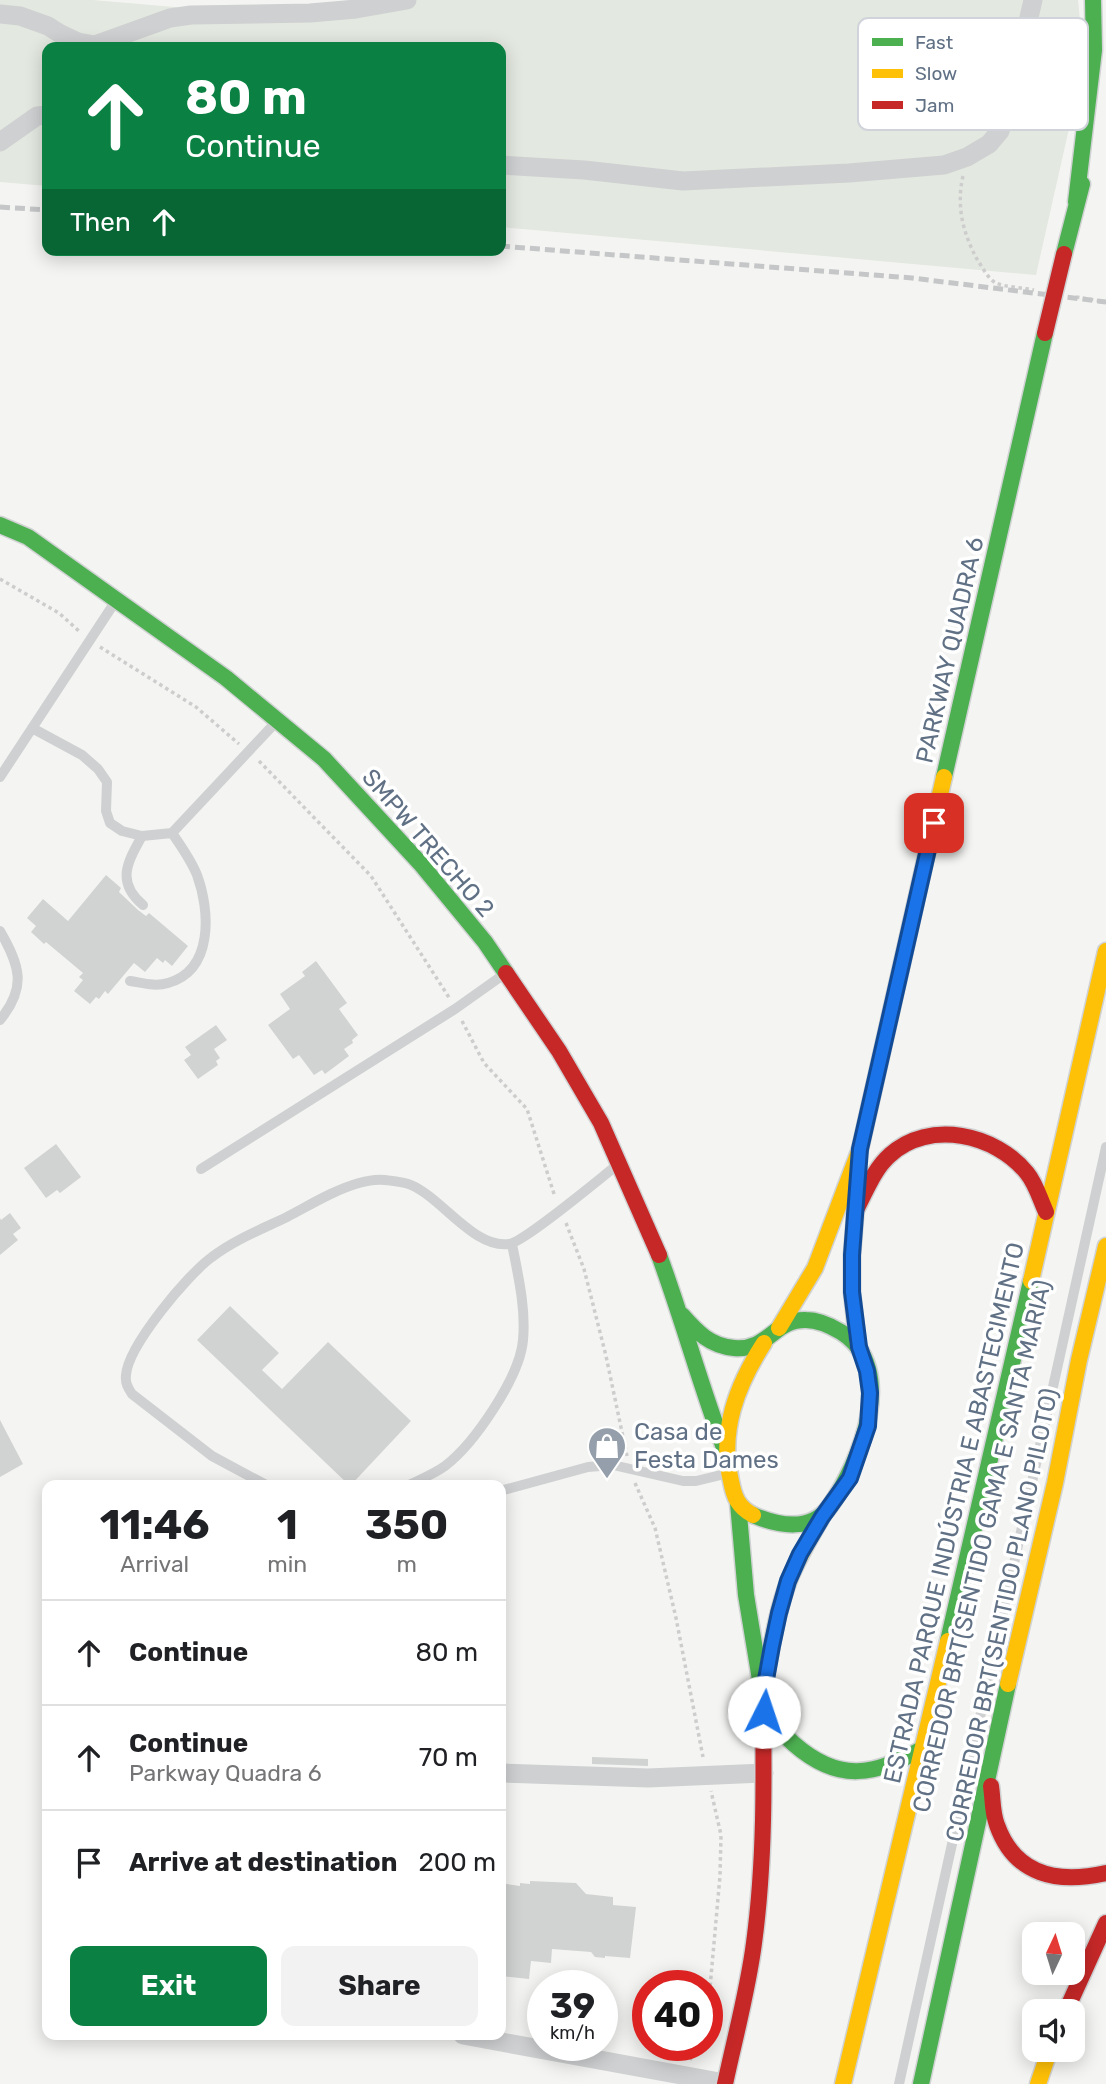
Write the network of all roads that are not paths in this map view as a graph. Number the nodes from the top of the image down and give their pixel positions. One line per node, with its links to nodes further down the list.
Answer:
1 (407, 0): 7 (street)
2 (1033, 0): 5 (street)
3 (1093, 0): 8 (main road, PARKWAY QUADRA 6)
4 (0, 14): 6 (street)
5 (1029, 18)
6 (78, 42)
7 (103, 42)
8 (1088, 101)
9 (1102, 113): 15 (main road, PARKWAY QUADRA 6)
10 (42, 116): 13 (street)
11 (1000, 130): 14 (street)
12 (1085, 130): 15 (main road, PARKWAY QUADRA 6)
13 (0, 142)
14 (506, 165)
15 (1076, 202): 30 (main road, PARKWAY QUADRA 6, bridge)
16 (0, 525): 17 (main road, SMPW TRECHO 2)
17 (116, 601): 18 (main road, SMPW TRECHO 2); 19 (lane)
18 (277, 721): 21 (lane); 26 (main road, SMPW TRECHO 2)
19 (32, 728): 20 (lane); 22 (lane)
20 (0, 777)
21 (172, 833): 22 (lane); 27 (lane)
22 (142, 836): 23 (lane)
23 (143, 905)
24 (0, 931): 28 (lane)
25 (1106, 951): 34 (main road, ESTRADA PARQUE INDÚSTRIA E ABASTECIMENTO)
26 (506, 972): 31 (main road, SMPW TRECHO 2); 32 (lane)
27 (130, 981)
28 (0, 1020)
29 (1106, 1147): 64 (lane, CORREDOR BRT(SENTIDO PLANO PILOTO))
30 (860, 1149): 33 (main road, PARKWAY QUADRA 6); 38 (main road, PARKWAY QUADRA 6)
31 (619, 1164): 35 (lane); 37 (main road, SMPW TRECHO 2)
32 (201, 1169)
33 (856, 1210): 34 (main road); 41 (main road, PARKWAY QUADRA 6)
34 (1046, 1212): 51 (main road, ESTRADA PARQUE INDÚSTRIA E ABASTECIMENTO)
35 (512, 1244): 45 (lane); 46 (lane)
36 (1106, 1246): 42 (main road)
37 (680, 1312): 40 (main road); 43 (main road, SMPW TRECHO 2)
38 (779, 1328): 40 (main road); 41 (main road)
39 (1099, 1335): 42 (main road)
40 (764, 1343): 43 (main road)
41 (859, 1347): 49 (main road)
42 (1079, 1360): 52 (main road)
43 (726, 1453): 44 (main road)
44 (728, 1474): 47 (lane); 48 (main road)
45 (257, 1480)
46 (419, 1480)
47 (506, 1490)
48 (738, 1503): 49 (main road); 50 (main road)
49 (822, 1517): 50 (main road)
50 (763, 1704): 51 (main road); 54 (main road)
51 (923, 1748): 63 (main road, ESTRADA PARQUE INDÚSTRIA E ABASTECIMENTO)
52 (989, 1767): 55 (main road); 65 (main road)
53 (506, 1773): 54 (street)
54 (764, 1773): 62 (main road)
55 (1106, 1873)
56 (1106, 1923): 58 (main road)
57 (1106, 1967): 59 (street)
58 (1085, 1968)
59 (1085, 1970)
60 (490, 2040): 62 (street)
61 (1046, 2062): 66 (main road)
62 (725, 2083)
63 (843, 2084)
64 (900, 2084)
65 (921, 2084)
66 (1038, 2084)

